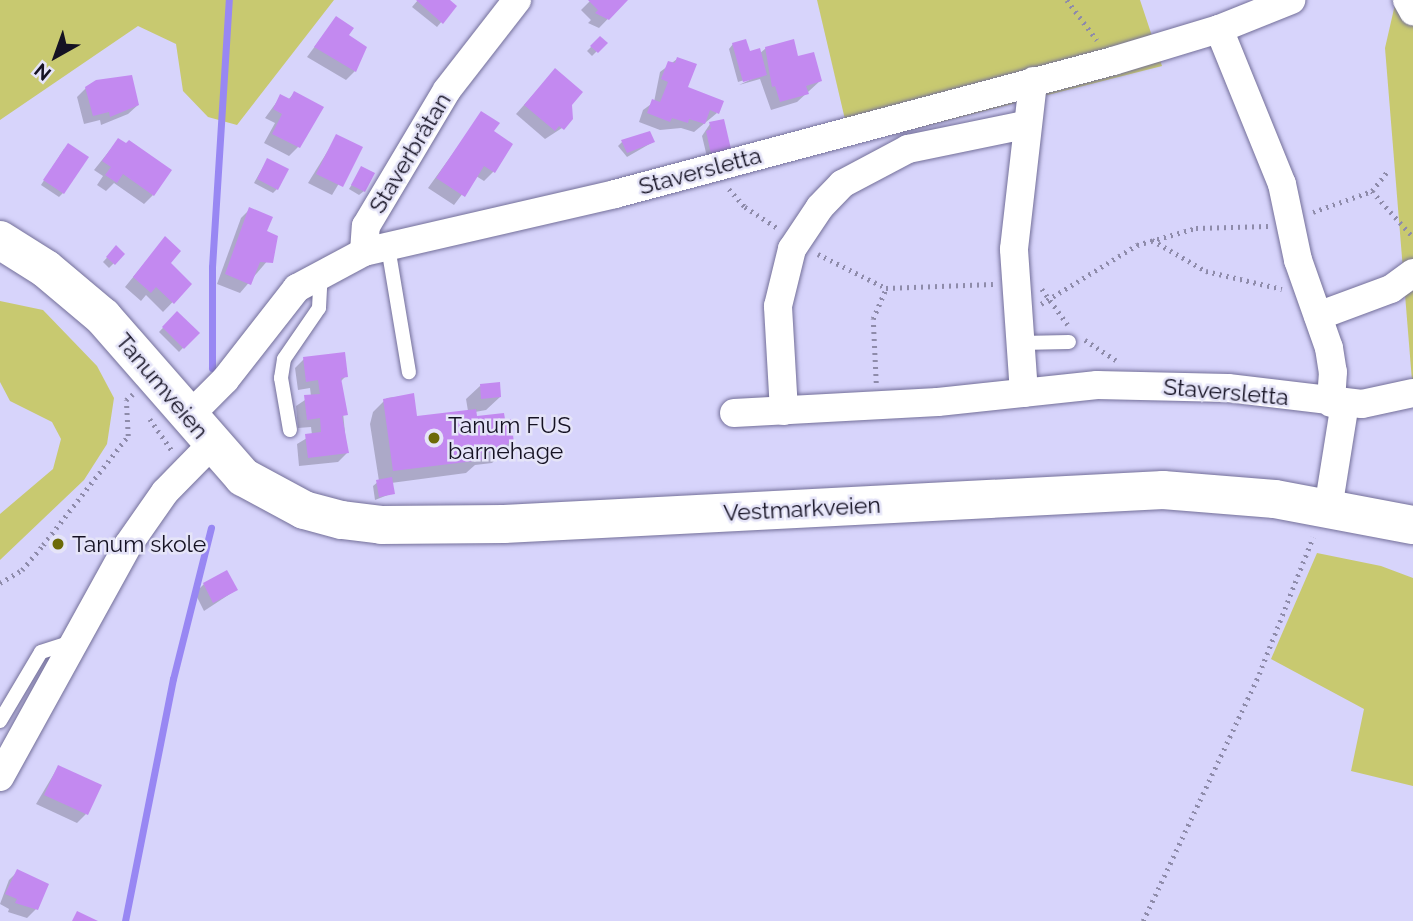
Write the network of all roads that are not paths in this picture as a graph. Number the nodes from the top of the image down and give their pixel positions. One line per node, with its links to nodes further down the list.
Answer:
1 (517, 0): 9 (street, Staverbråtan)
2 (1291, 0): 5 (street, Staversletta)
3 (1407, 0): 4 (street)
4 (1413, 10)
5 (1219, 29): 6 (street, Staversletta); 12 (street)
6 (1033, 81): 7 (street); 9 (street, Staversletta)
7 (1025, 125): 14 (street); 19 (street)
8 (0, 240): 21 (main road, Tanumveien)
9 (376, 249): 10 (street); 15 (lane)
10 (321, 272): 21 (street); 22 (lane)
11 (1413, 273): 12 (street)
12 (1314, 304): 18 (street)
13 (1069, 342): 14 (lane)
14 (1020, 343): 16 (street)
15 (409, 372)
16 (1024, 393): 18 (street, Staversletta); 19 (street, Staversletta)
17 (1413, 393): 18 (street, Staversletta)
18 (1338, 403): 24 (street)
19 (784, 411): 20 (street, Staversletta)
20 (734, 413)
21 (200, 430): 24 (main road, Vestmarkveien); 25 (street, Tanumveien)
22 (290, 430)
23 (1408, 518): 24 (main road, Vestmarkveien)
24 (1321, 522)
25 (76, 640): 26 (lane); 27 (street, Tanumveien)
26 (0, 721)
27 (0, 777)

